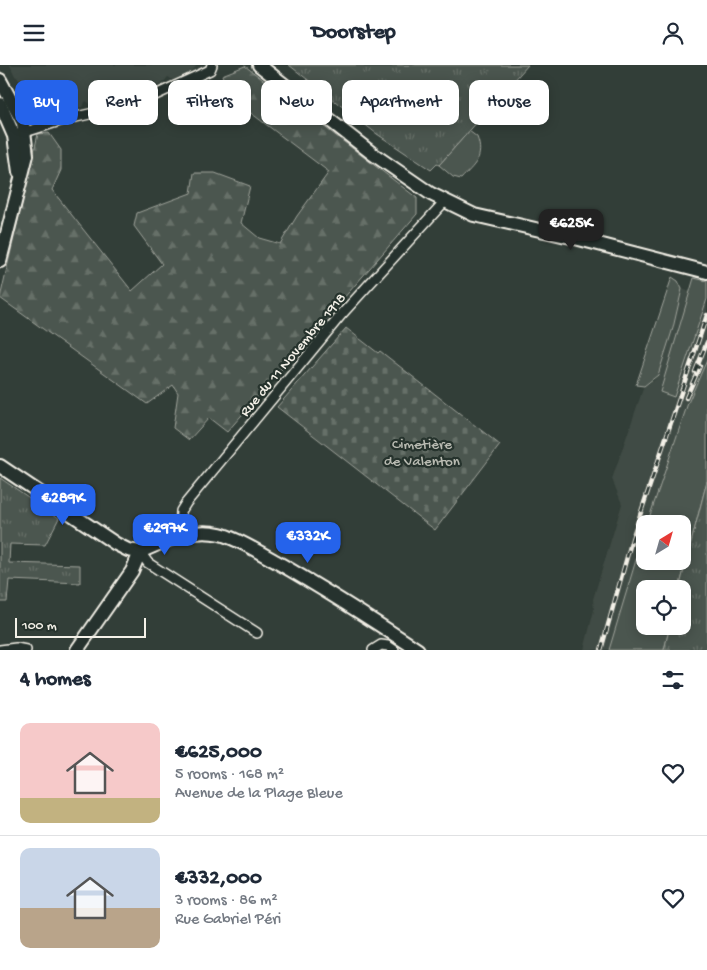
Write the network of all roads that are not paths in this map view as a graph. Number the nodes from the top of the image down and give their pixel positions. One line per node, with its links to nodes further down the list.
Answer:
1 (212, 65): 5 (street)
2 (259, 65): 6 (street)
3 (0, 80): 5 (street)
4 (0, 104): 5 (street)
5 (20, 133): 7 (street)
6 (445, 201): 8 (street); 10 (street, Rue du 11 Novembre 1918)
7 (0, 261)
8 (707, 272)
9 (0, 466): 11 (street)
10 (180, 535): 11 (street); 18 (street)
11 (140, 552): 12 (street); 15 (street)
12 (256, 633)
13 (0, 650): 14 (street)
14 (26, 650)
15 (77, 650)
16 (373, 650): 17 (street)
17 (394, 650)
18 (418, 650)

